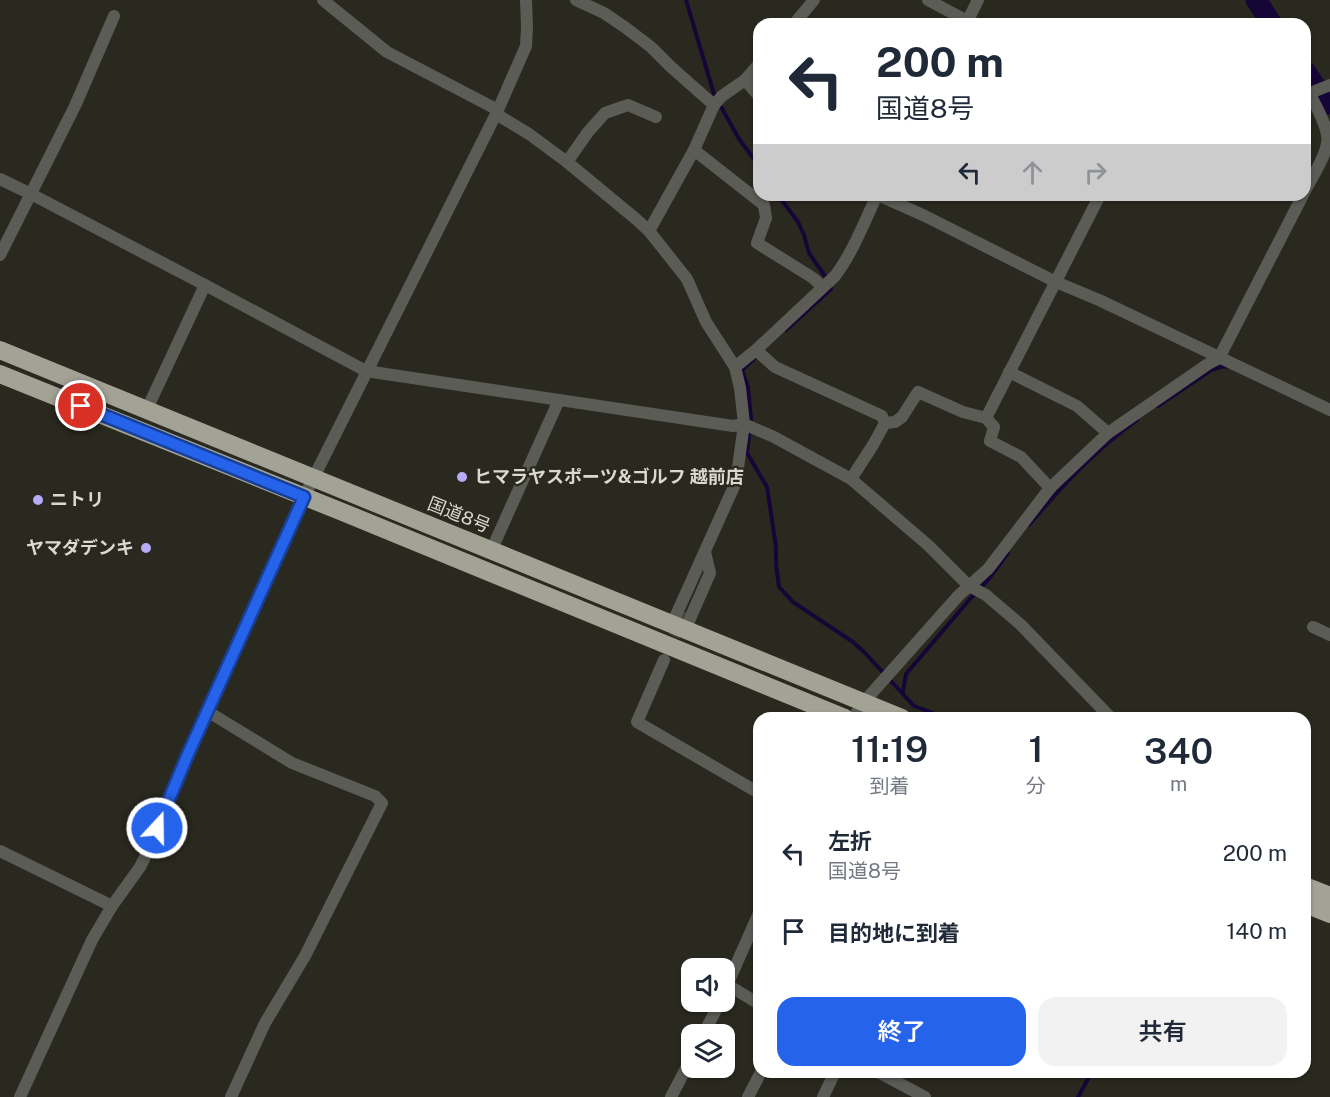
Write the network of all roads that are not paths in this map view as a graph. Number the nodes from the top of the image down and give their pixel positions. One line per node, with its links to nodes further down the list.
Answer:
1 (323, 0): 18 (street)
2 (526, 0): 18 (street)
3 (576, 0): 17 (street)
4 (814, 0): 8 (street)
5 (928, 0): 9 (street)
6 (978, 0): 10 (street)
7 (114, 16): 24 (street)
8 (799, 18)
9 (960, 18)
10 (971, 18)
11 (753, 71): 12 (street)
12 (745, 80): 14 (street); 17 (street)
13 (1330, 85): 15 (street)
14 (753, 89)
15 (1311, 94)
16 (1311, 101): 23 (street)
17 (714, 105): 20 (street)
18 (497, 112): 21 (street); 40 (street)
19 (656, 117): 21 (street)
20 (694, 150): 25 (street); 31 (street)
21 (567, 162): 31 (street)
22 (0, 179): 24 (street)
23 (1311, 179)
24 (31, 194): 32 (street); 34 (street)
25 (753, 196)
26 (759, 201): 35 (street)
27 (874, 201): 35 (street)
28 (891, 201): 33 (street)
29 (1097, 201): 33 (street)
30 (1300, 201): 38 (street)
31 (649, 231): 39 (street)
32 (0, 255)
33 (1056, 282): 38 (street); 41 (street)
34 (206, 285): 40 (street); 44 (street)
35 (823, 287): 37 (street)
36 (0, 350): 44 (highway, 国道8号)
37 (756, 350): 39 (street); 47 (street)
38 (1219, 358): 45 (street); 49 (street)
39 (735, 367): 48 (street)
40 (366, 371): 43 (street); 50 (street)
41 (1009, 372): 46 (street); 49 (street)
42 (0, 374): 53 (highway)
43 (559, 400): 48 (street); 54 (street)
44 (147, 409): 50 (highway, 国道8号)
45 (1330, 410)
46 (986, 418): 47 (street); 52 (street)
47 (885, 423): 51 (street)
48 (744, 424): 51 (street); 55 (street)
49 (1108, 433): 52 (street)
50 (314, 478): 53 (street); 54 (highway, 国道8号)
51 (851, 479): 56 (street)
52 (1050, 488): 56 (street)
53 (304, 497): 62 (street); 63 (highway)
54 (491, 551): 57 (highway, 国道8号)
55 (706, 557): 57 (street); 57 (street)
56 (969, 586): 61 (street); 66 (street)
57 (681, 622): 61 (highway, 国道8号)
58 (1312, 627): 59 (street)
59 (1330, 635)
60 (664, 660): 67 (street)
61 (863, 703): 64 (street); 65 (highway, 国道8号)
62 (207, 711): 71 (street); 84 (street)
63 (830, 712)
64 (856, 712)
65 (886, 712)
66 (1105, 712)
67 (753, 790)
68 (0, 851): 71 (street)
69 (1311, 888): 70 (highway)
70 (1330, 896)
71 (111, 906): 83 (street)
72 (1311, 906): 73 (highway)
73 (1330, 914)
74 (753, 927): 75 (street)
75 (735, 968)
76 (735, 993): 77 (street)
77 (753, 1001)
78 (681, 1078): 85 (street)
79 (757, 1078): 86 (street)
80 (832, 1078): 87 (street)
81 (889, 1078): 82 (street)
82 (901, 1085): 88 (street); 89 (street)
83 (20, 1097)
84 (231, 1097)
85 (671, 1097)
86 (748, 1097)
87 (823, 1097)
88 (895, 1097)
89 (925, 1097)

